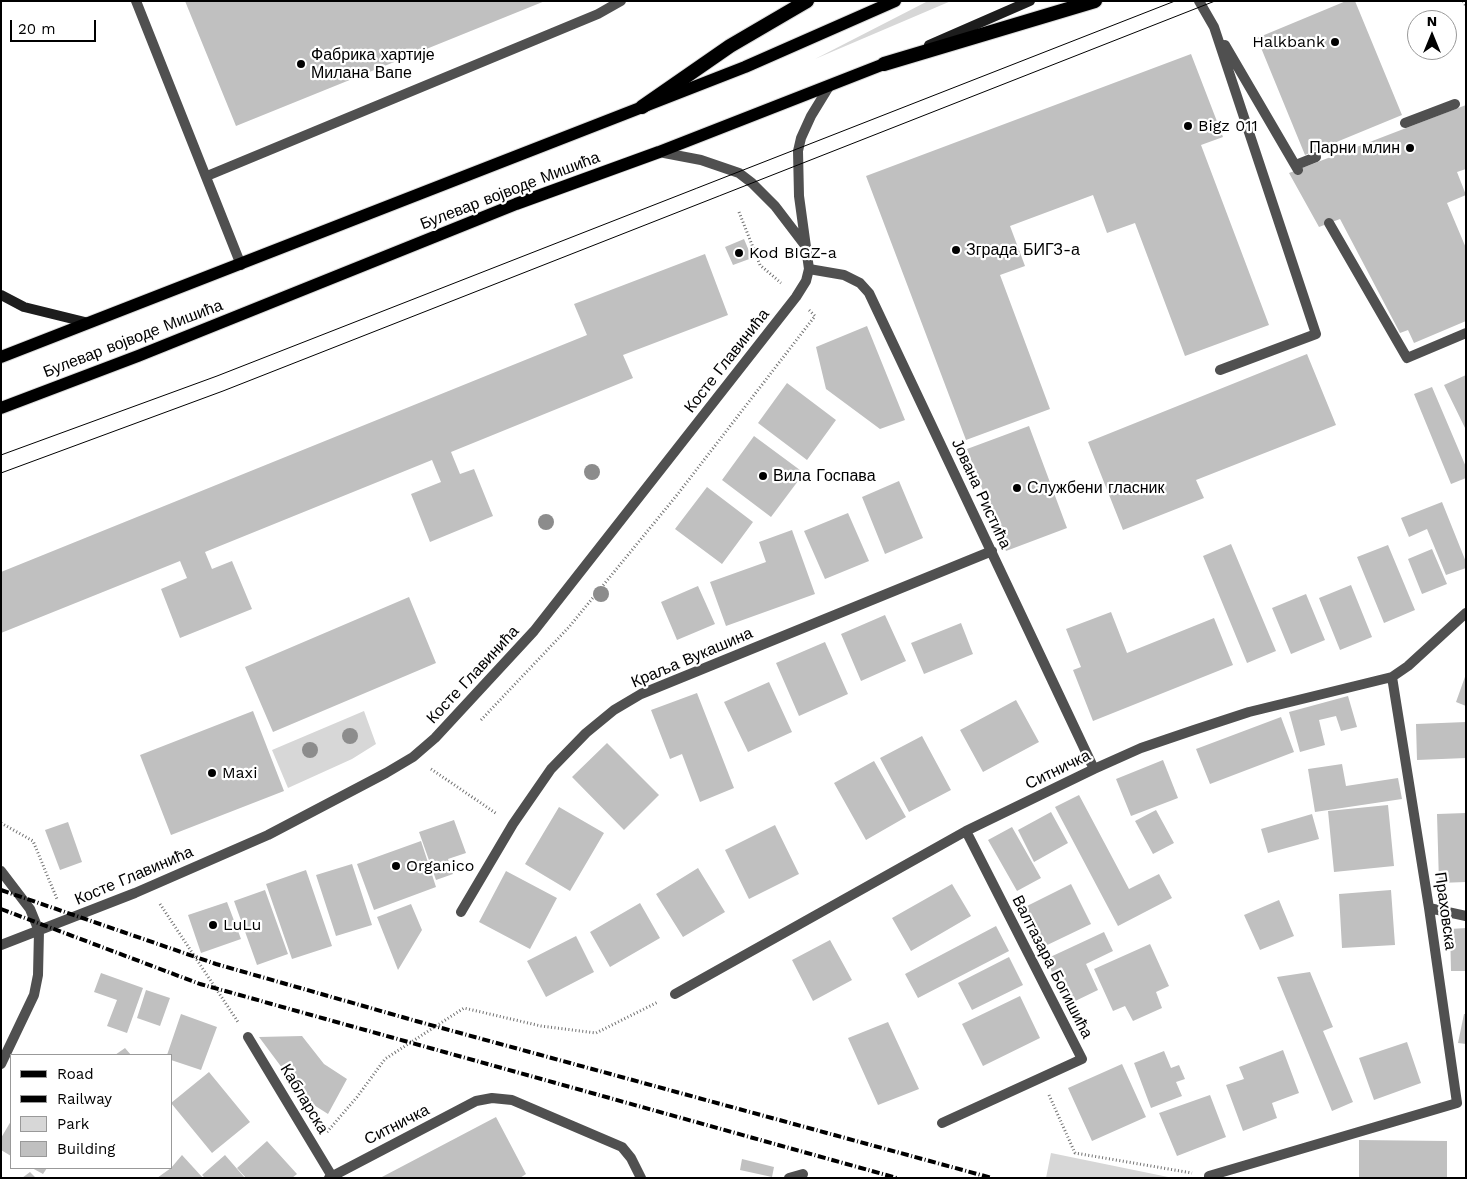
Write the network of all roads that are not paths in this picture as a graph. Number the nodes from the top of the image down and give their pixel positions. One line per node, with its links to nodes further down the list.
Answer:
1 (136, 1): 16 (street)
2 (621, 1): 16 (street)
3 (807, 1): 12 (highway)
4 (895, 1): 12 (main road, Булевар војводе Мишића)
5 (1030, 1): 9 (main road, Булевар војводе Мишића)
6 (1095, 1): 9 (highway)
7 (1199, 1): 8 (street)
8 (1214, 27): 15 (street); 25 (street)
9 (884, 64): 10 (main road, Булевар војводе Мишића)
10 (830, 85): 14 (main road, Булевар војводе Мишића); 18 (street)
11 (1455, 104): 13 (street)
12 (642, 107): 19 (main road, Булевар војводе Мишића)
13 (1405, 123)
14 (659, 152): 18 (street); 26 (main road, Булевар војводе Мишића)
15 (1316, 157)
16 (207, 176): 19 (street)
17 (1328, 223): 23 (street)
18 (805, 244): 20 (street)
19 (241, 264): 22 (main road, Булевар војводе Мишића)
20 (809, 269): 27 (street, Јована Ристића); 36 (street, Косте Главинића)
21 (1, 295): 22 (main road)
22 (89, 323): 24 (main road, Булевар војводе Мишића)
23 (1466, 333)
24 (1, 356)
25 (1220, 370)
26 (1, 408)
27 (992, 551): 30 (street, Јована Ристића); 34 (street, Краља Вукашина)
28 (1466, 613): 29 (street, Ситничка)
29 (1392, 677): 30 (street, Ситничка); 33 (street, Праховска)
30 (1094, 769): 31 (street, Ситничка)
31 (966, 831): 38 (street, Ситничка); 41 (street, Валтазара Богишића)
32 (1, 871): 36 (street)
33 (1429, 908): 35 (street); 43 (street, Праховска)
34 (461, 912)
35 (1466, 916)
36 (39, 931): 37 (street, Косте Главинића); 40 (street)
37 (1, 945)
38 (674, 994)
39 (248, 1037): 44 (street, Кабларска)
40 (1, 1064)
41 (942, 1123)
42 (802, 1174): 46 (street)
43 (1209, 1176)
44 (331, 1177): 45 (street, Ситничка)
45 (641, 1178)
46 (789, 1178)

